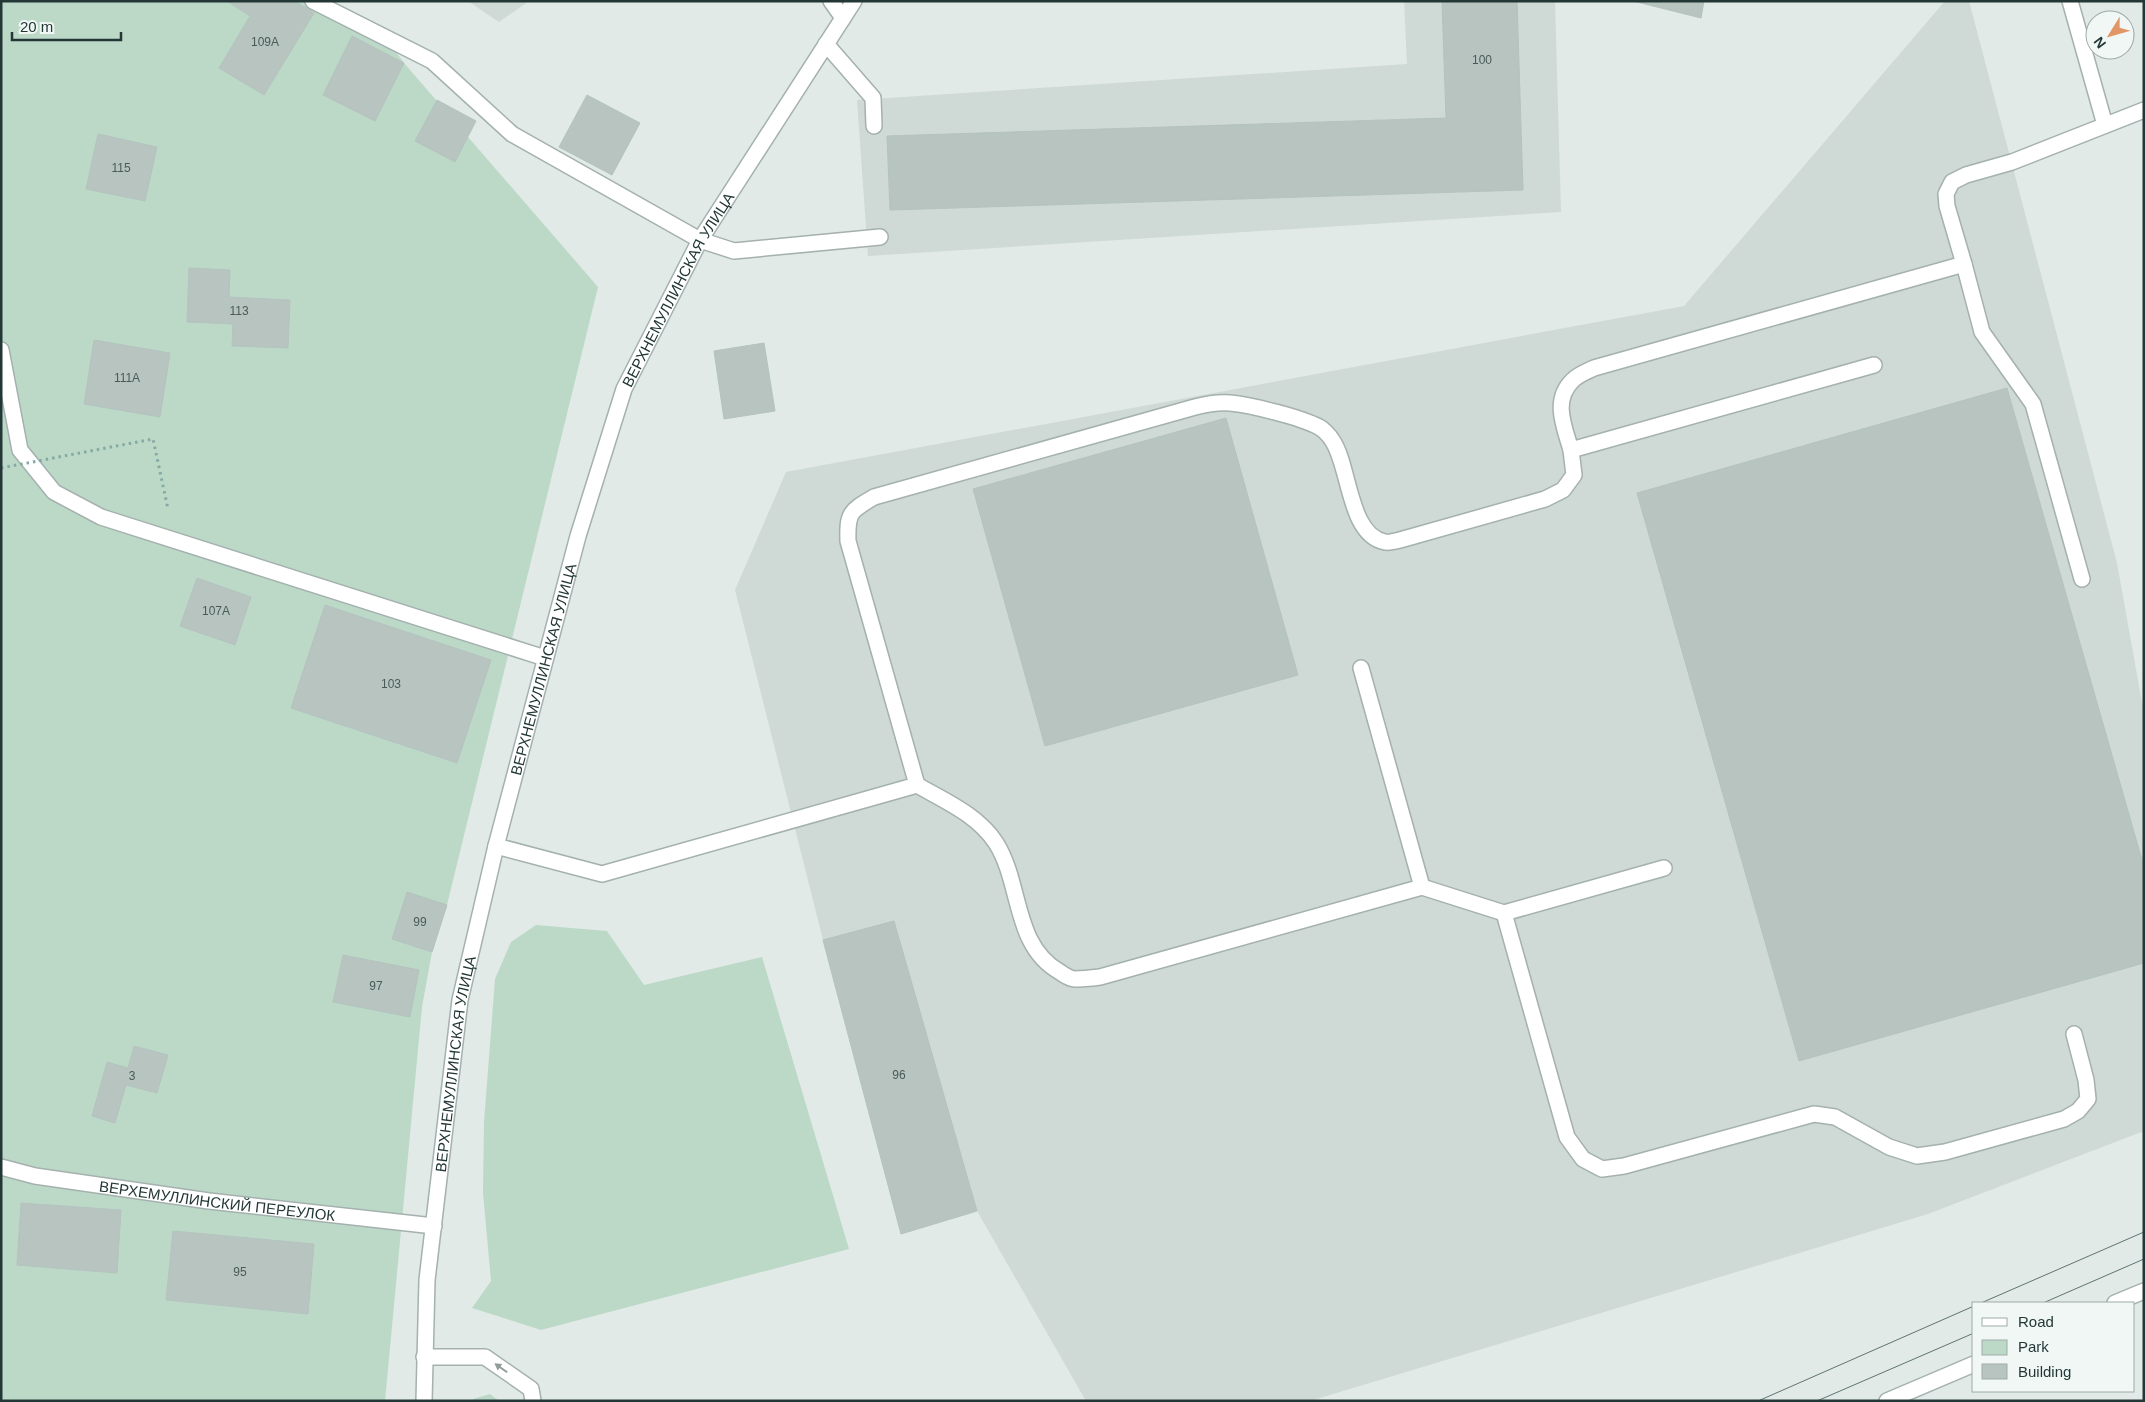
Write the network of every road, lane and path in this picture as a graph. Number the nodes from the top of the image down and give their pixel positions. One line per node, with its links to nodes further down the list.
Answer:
1 (313, 1): 11 (street)
2 (831, 1): 5 (street)
3 (854, 1): 5 (street, ВЕРХНЕМУЛЛИНСКАЯ УЛИЦА)
4 (2070, 1): 8 (street)
5 (843, 18): 6 (street, ВЕРХНЕМУЛЛИНСКАЯ УЛИЦА)
6 (826, 44): 9 (street); 11 (street, ВЕРХНЕМУЛЛИНСКАЯ УЛИЦА)
7 (2144, 110): 8 (street)
8 (2105, 125): 12 (street)
9 (874, 126)
10 (880, 237): 11 (street)
11 (700, 240): 19 (street, ВЕРХНЕМУЛЛИНСКАЯ УЛИЦА)
12 (1964, 264): 15 (street); 18 (street)
13 (1, 350): 19 (street)
14 (1874, 365): 15 (street)
15 (1571, 450): 21 (street)
16 (1, 468): 17 (path, bridge)
17 (168, 509)
18 (2082, 579)
19 (545, 658): 22 (street, ВЕРХНЕМУЛЛИНСКАЯ УЛИЦА)
20 (1361, 668): 24 (street)
21 (917, 785): 22 (street); 24 (street)
22 (496, 846): 28 (street, ВЕРХНЕМУЛЛИНСКАЯ УЛИЦА)
23 (1664, 868): 25 (street)
24 (1422, 887): 25 (street)
25 (1504, 913): 26 (street)
26 (2074, 1034)
27 (1, 1168): 28 (street, ВЕРХЕМУЛЛИНСКИЙ ПЕРЕУЛОК)
28 (434, 1226): 31 (street, ВЕРХНЕМУЛЛИНСКАЯ УЛИЦА)
29 (2144, 1291): 30 (street)
30 (2117, 1302)
31 (424, 1357): 34 (street, ВЕРХНЕМУЛЛИНСКАЯ УЛИЦА); 35 (street, one-way to 31)
32 (1972, 1365): 33 (street)
33 (1895, 1399)
34 (424, 1401)
35 (533, 1401)

